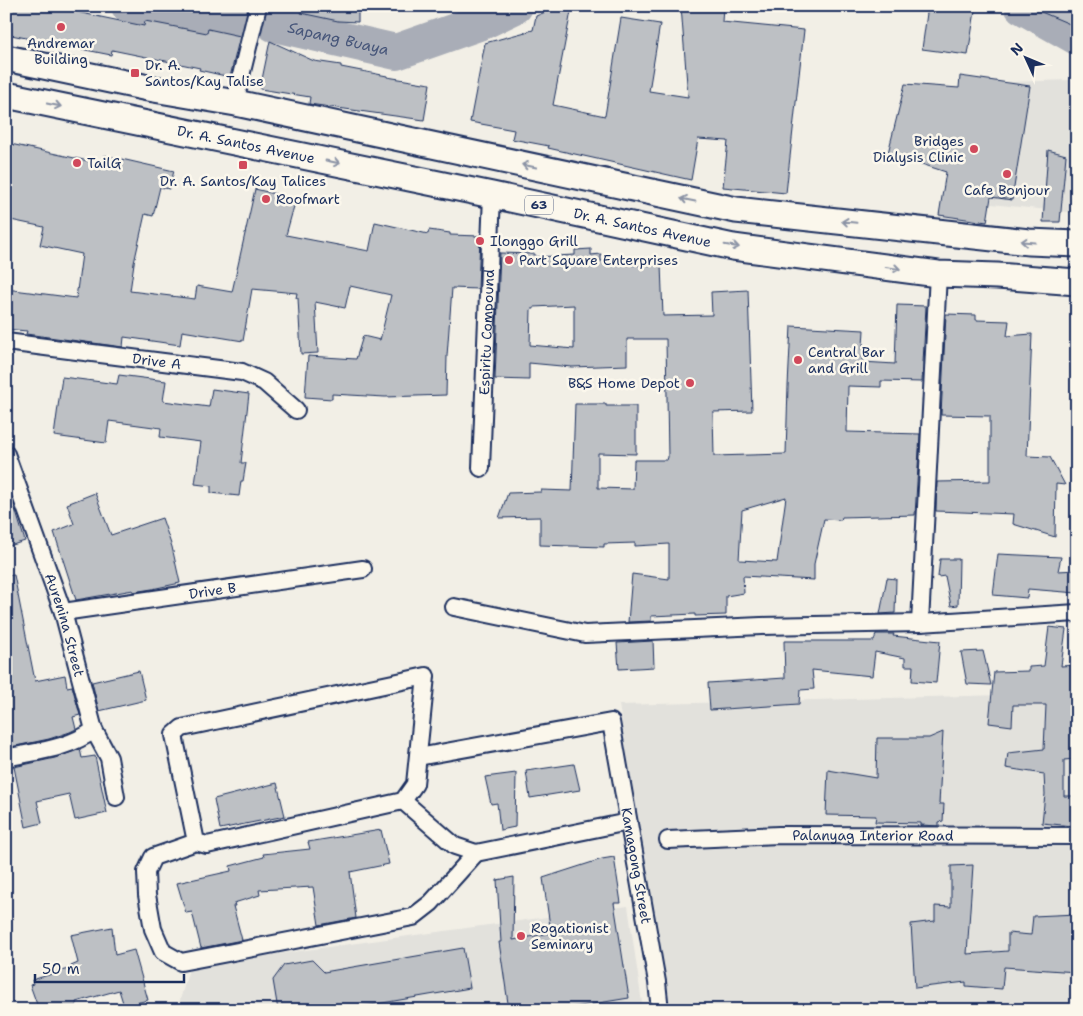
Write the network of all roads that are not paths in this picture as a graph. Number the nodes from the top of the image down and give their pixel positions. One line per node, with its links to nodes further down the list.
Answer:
1 (258, 6): 4 (street)
2 (6, 58): 4 (main road)
3 (6, 95): 5 (main road, Dr. A. Santos Avenue / 63, one-way to 5)
4 (236, 103): 6 (main road, one-way to 4)
5 (492, 195): 8 (main road, Dr. A. Santos Avenue / 63, one-way to 8); 14 (street, Espiritu Compound)
6 (791, 216): 7 (main road, one-way to 6); 8 (main road)
7 (1077, 244)
8 (789, 254): 9 (main road, Dr. A. Santos Avenue / 63, one-way to 9)
9 (938, 274): 10 (main road, Dr. A. Santos Avenue / 63); 19 (street)
10 (1077, 282)
11 (6, 342): 12 (street, Drive A)
12 (296, 410)
13 (6, 454): 17 (street, Aurenina Street)
14 (481, 468)
15 (363, 569): 17 (street, Drive B)
16 (454, 608): 19 (street)
17 (63, 612): 20 (street, Aurenina Street)
18 (1077, 613): 19 (street)
19 (920, 623)
20 (94, 730): 22 (street); 23 (street, Aurenina Street)
21 (418, 757): 24 (street); 25 (street, Kamagong Street); 28 (street)
22 (6, 758)
23 (116, 797)
24 (403, 801): 28 (street); 29 (street)
25 (628, 822): 29 (street); 30 (street, Kamagong Street)
26 (1077, 836): 27 (street, Palanyag Interior Road)
27 (668, 840)
28 (196, 842): 29 (street)
29 (476, 853)
30 (660, 1010)

